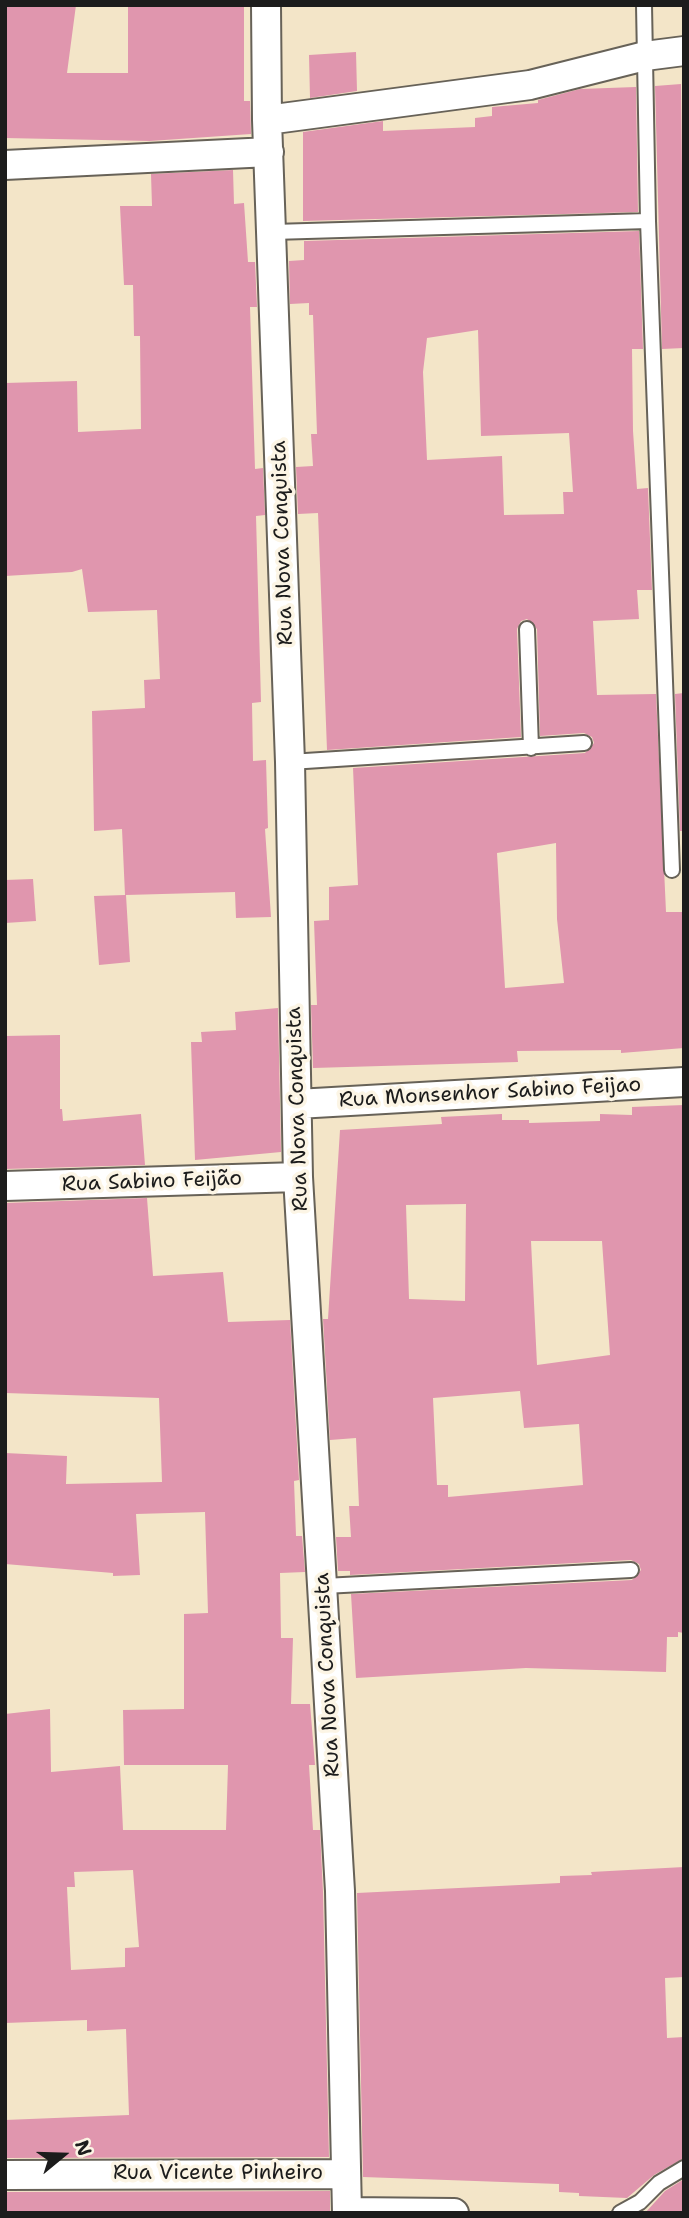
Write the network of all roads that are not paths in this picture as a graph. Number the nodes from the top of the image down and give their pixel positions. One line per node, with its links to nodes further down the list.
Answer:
1 (266, 5): 5 (street, Rua Nova Conquista)
2 (644, 5): 4 (lane)
3 (684, 51): 4 (street)
4 (645, 56): 5 (street); 8 (lane)
5 (267, 120): 6 (street, Rua Nova Conquista)
6 (270, 152): 7 (street); 9 (street, Rua Nova Conquista)
7 (5, 165)
8 (648, 221): 9 (lane); 14 (lane)
9 (273, 232): 13 (street, Rua Nova Conquista)
10 (527, 629): 12 (lane)
11 (584, 743): 12 (lane)
12 (531, 748): 13 (lane)
13 (290, 762): 16 (street, Rua Nova Conquista)
14 (672, 870)
15 (684, 1082): 16 (street, Rua Monsenhor Sabino Feijao)
16 (297, 1104): 17 (street, Rua Nova Conquista)
17 (298, 1177): 18 (street, Rua Sabino Feijão); 20 (street, Rua Nova Conquista)
18 (5, 1186)
19 (631, 1570): 20 (lane)
20 (324, 1586): 22 (street, Rua Nova Conquista)
21 (684, 2168): 26 (lane)
22 (346, 2174): 23 (street, Rua Vicente Pinheiro); 24 (street, Rua Nova Conquista)
23 (5, 2175)
24 (347, 2212): 25 (street)
25 (454, 2213)
26 (620, 2213)

